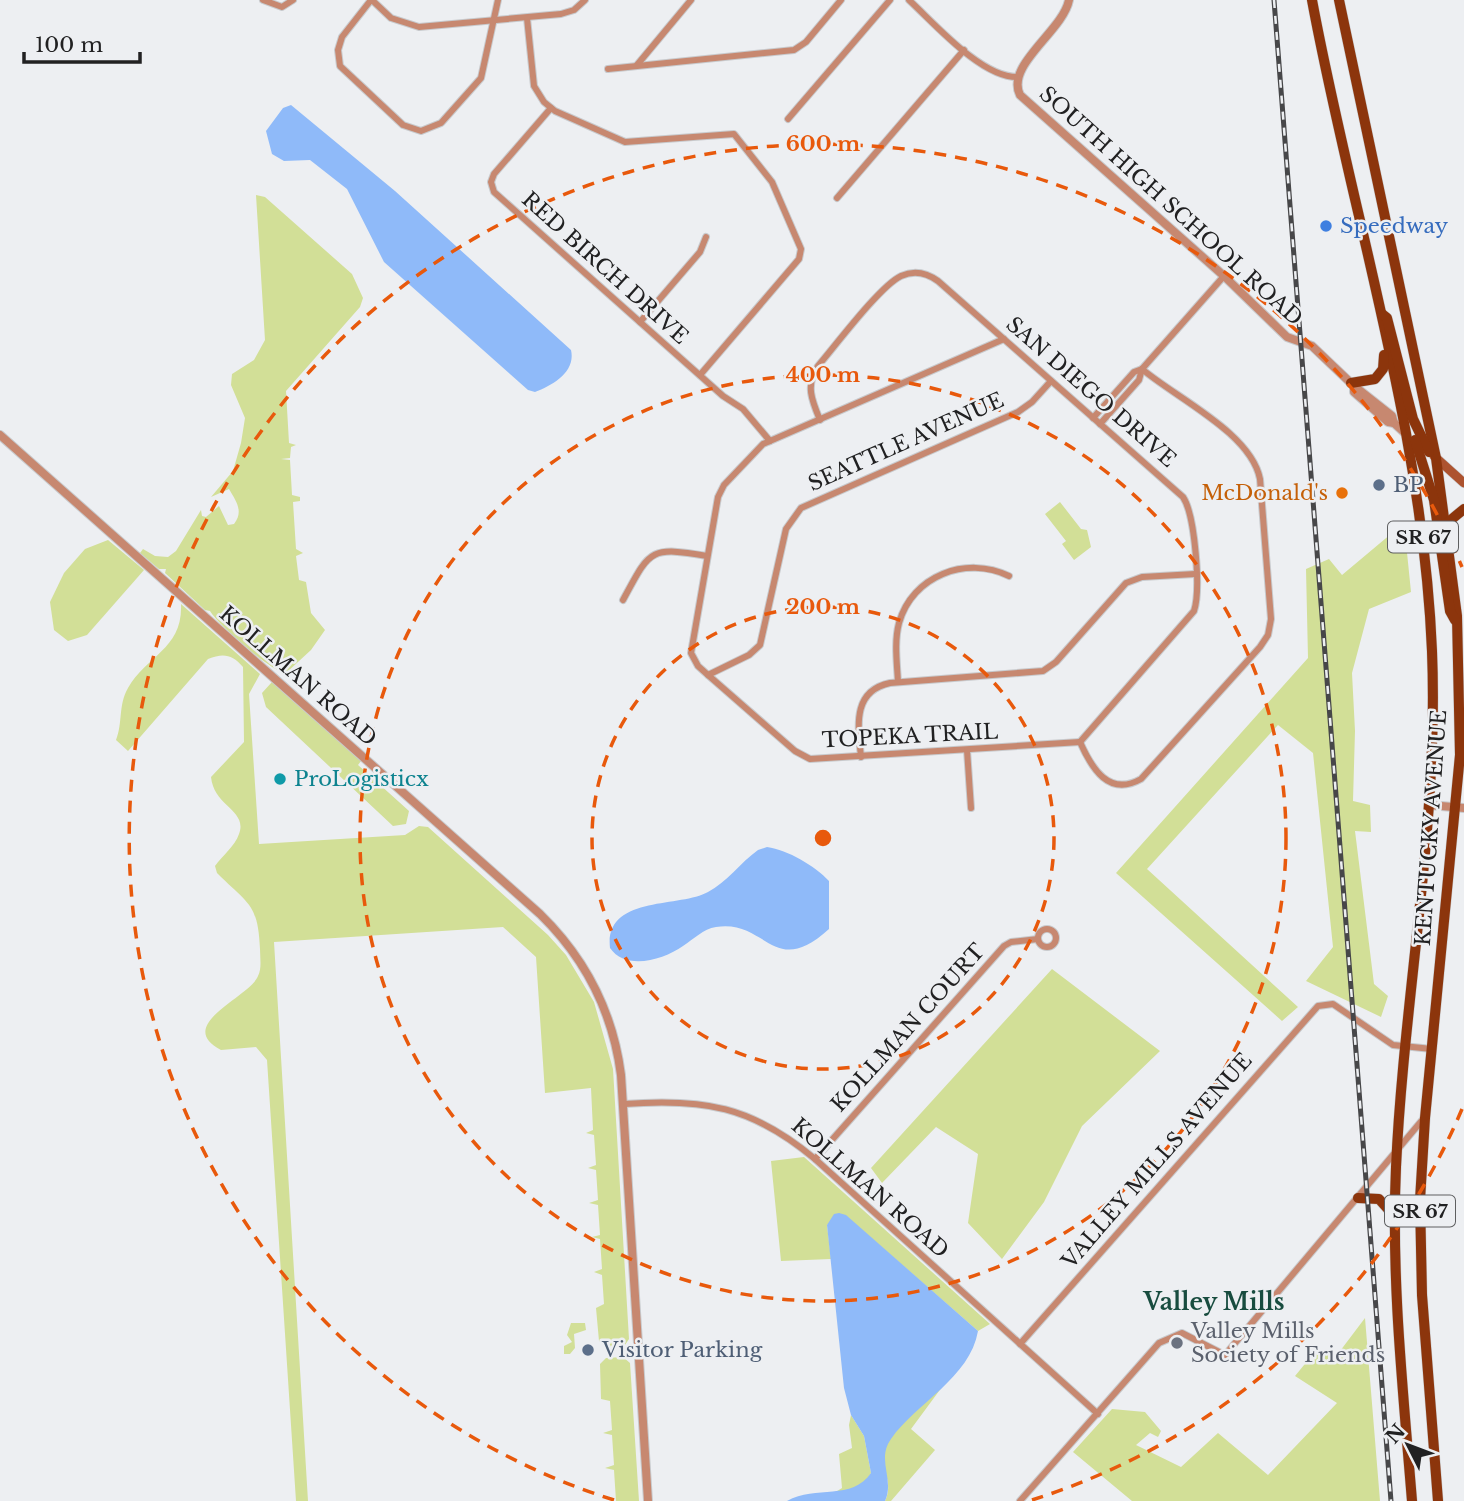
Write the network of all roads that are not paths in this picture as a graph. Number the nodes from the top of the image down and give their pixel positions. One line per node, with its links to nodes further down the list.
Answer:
1 (263, 0): 2 (street)
2 (293, 0)
3 (372, 0): 14 (street); 14 (street)
4 (498, 0): 14 (street)
5 (585, 0): 13 (street)
6 (691, 0): 16 (street)
7 (841, 0): 16 (street)
8 (890, 0): 20 (street)
9 (909, 0): 15 (street)
10 (1069, 0): 18 (street, SOUTH HIGH SCHOOL ROAD)
11 (1312, 0): 24 (main road, KENTUCKY AVENUE / SR 67)
12 (1339, 0): 39 (main road, KENTUCKY AVENUE / SR 67)
13 (527, 19): 14 (street); 19 (street)
14 (491, 22)
15 (964, 50): 18 (street); 21 (street)
16 (637, 65): 17 (street)
17 (608, 69)
18 (1017, 77): 23 (street, SOUTH HIGH SCHOOL ROAD)
19 (551, 108): 25 (street, RED BIRCH DRIVE); 29 (street)
20 (788, 119)
21 (837, 198)
22 (706, 237): 25 (street)
23 (1224, 276): 28 (street); 31 (street, SOUTH HIGH SCHOOL ROAD)
24 (1379, 311): 27 (main road, KENTUCKY AVENUE / SR 67); 39 (main road)
25 (640, 322): 29 (street, RED BIRCH DRIVE)
26 (1004, 339): 30 (street, SAN DIEGO DRIVE); 33 (street); 33 (street, SAN DIEGO DRIVE)
27 (1385, 340): 31 (main road); 35 (main road, KENTUCKY AVENUE / SR 67)
28 (1142, 369): 32 (street); 34 (street); 50 (street)
29 (699, 375): 38 (street, RED BIRCH DRIVE)
30 (1051, 380): 32 (street, SAN DIEGO DRIVE); 48 (street, SEATTLE AVENUE)
31 (1352, 385): 35 (street, SOUTH HIGH SCHOOL ROAD)
32 (1093, 418): 34 (street, SAN DIEGO DRIVE)
33 (820, 420): 38 (street)
34 (1100, 424): 44 (street, SAN DIEGO DRIVE)
35 (1405, 433): 37 (main road, SOUTH HIGH SCHOOL ROAD); 53 (main road, KENTUCKY AVENUE / SR 67)
36 (0, 435): 59 (street, KOLLMAN ROAD)
37 (1415, 440): 39 (main road, SOUTH HIGH SCHOOL ROAD); 47 (main road)
38 (770, 441): 43 (street)
39 (1433, 455): 40 (main road, SOUTH HIGH SCHOOL ROAD); 42 (main road, KENTUCKY AVENUE / SR 67)
40 (1464, 484)
41 (1464, 509): 42 (main road)
42 (1447, 523): 47 (main road, KENTUCKY AVENUE / SR 67)
43 (707, 556): 46 (street); 48 (street, TOPEKA TRAIL)
44 (1195, 574): 49 (street); 50 (street, SAN DIEGO DRIVE)
45 (1009, 576): 49 (street)
46 (623, 600)
47 (1458, 624): 55 (main road, KENTUCKY AVENUE / SR 67)
48 (708, 675): 52 (street, TOPEKA TRAIL)
49 (898, 682): 52 (street)
50 (1080, 742): 51 (street, TOPEKA TRAIL)
51 (967, 750): 52 (street, TOPEKA TRAIL); 54 (street)
52 (861, 757)
53 (1430, 806): 55 (street); 57 (main road, KENTUCKY AVENUE / SR 67)
54 (971, 808)
55 (1460, 808): 58 (main road, KENTUCKY AVENUE / SR 67)
56 (1038, 939): 62 (street, KOLLMAN COURT)
57 (1406, 1046): 58 (street); 61 (main road, KENTUCKY AVENUE / SR 67); 65 (street, VALLEY MILLS AVENUE)
58 (1432, 1049): 60 (main road, KENTUCKY AVENUE / SR 67)
59 (624, 1104): 62 (street, KOLLMAN ROAD); 67 (street)
60 (1424, 1118): 61 (street); 70 (main road, KENTUCKY AVENUE / SR 67)
61 (1397, 1151): 63 (street); 64 (main road, KENTUCKY AVENUE / SR 67)
62 (815, 1159): 65 (street, KOLLMAN ROAD)
63 (1358, 1198): 64 (main road); 66 (street)
64 (1395, 1217): 69 (main road, KENTUCKY AVENUE / SR 67)
65 (1020, 1344): 66 (street, KOLLMAN ROAD)
66 (1098, 1414): 68 (street)
67 (648, 1501)
68 (1020, 1501)
69 (1412, 1501)
70 (1438, 1501)

